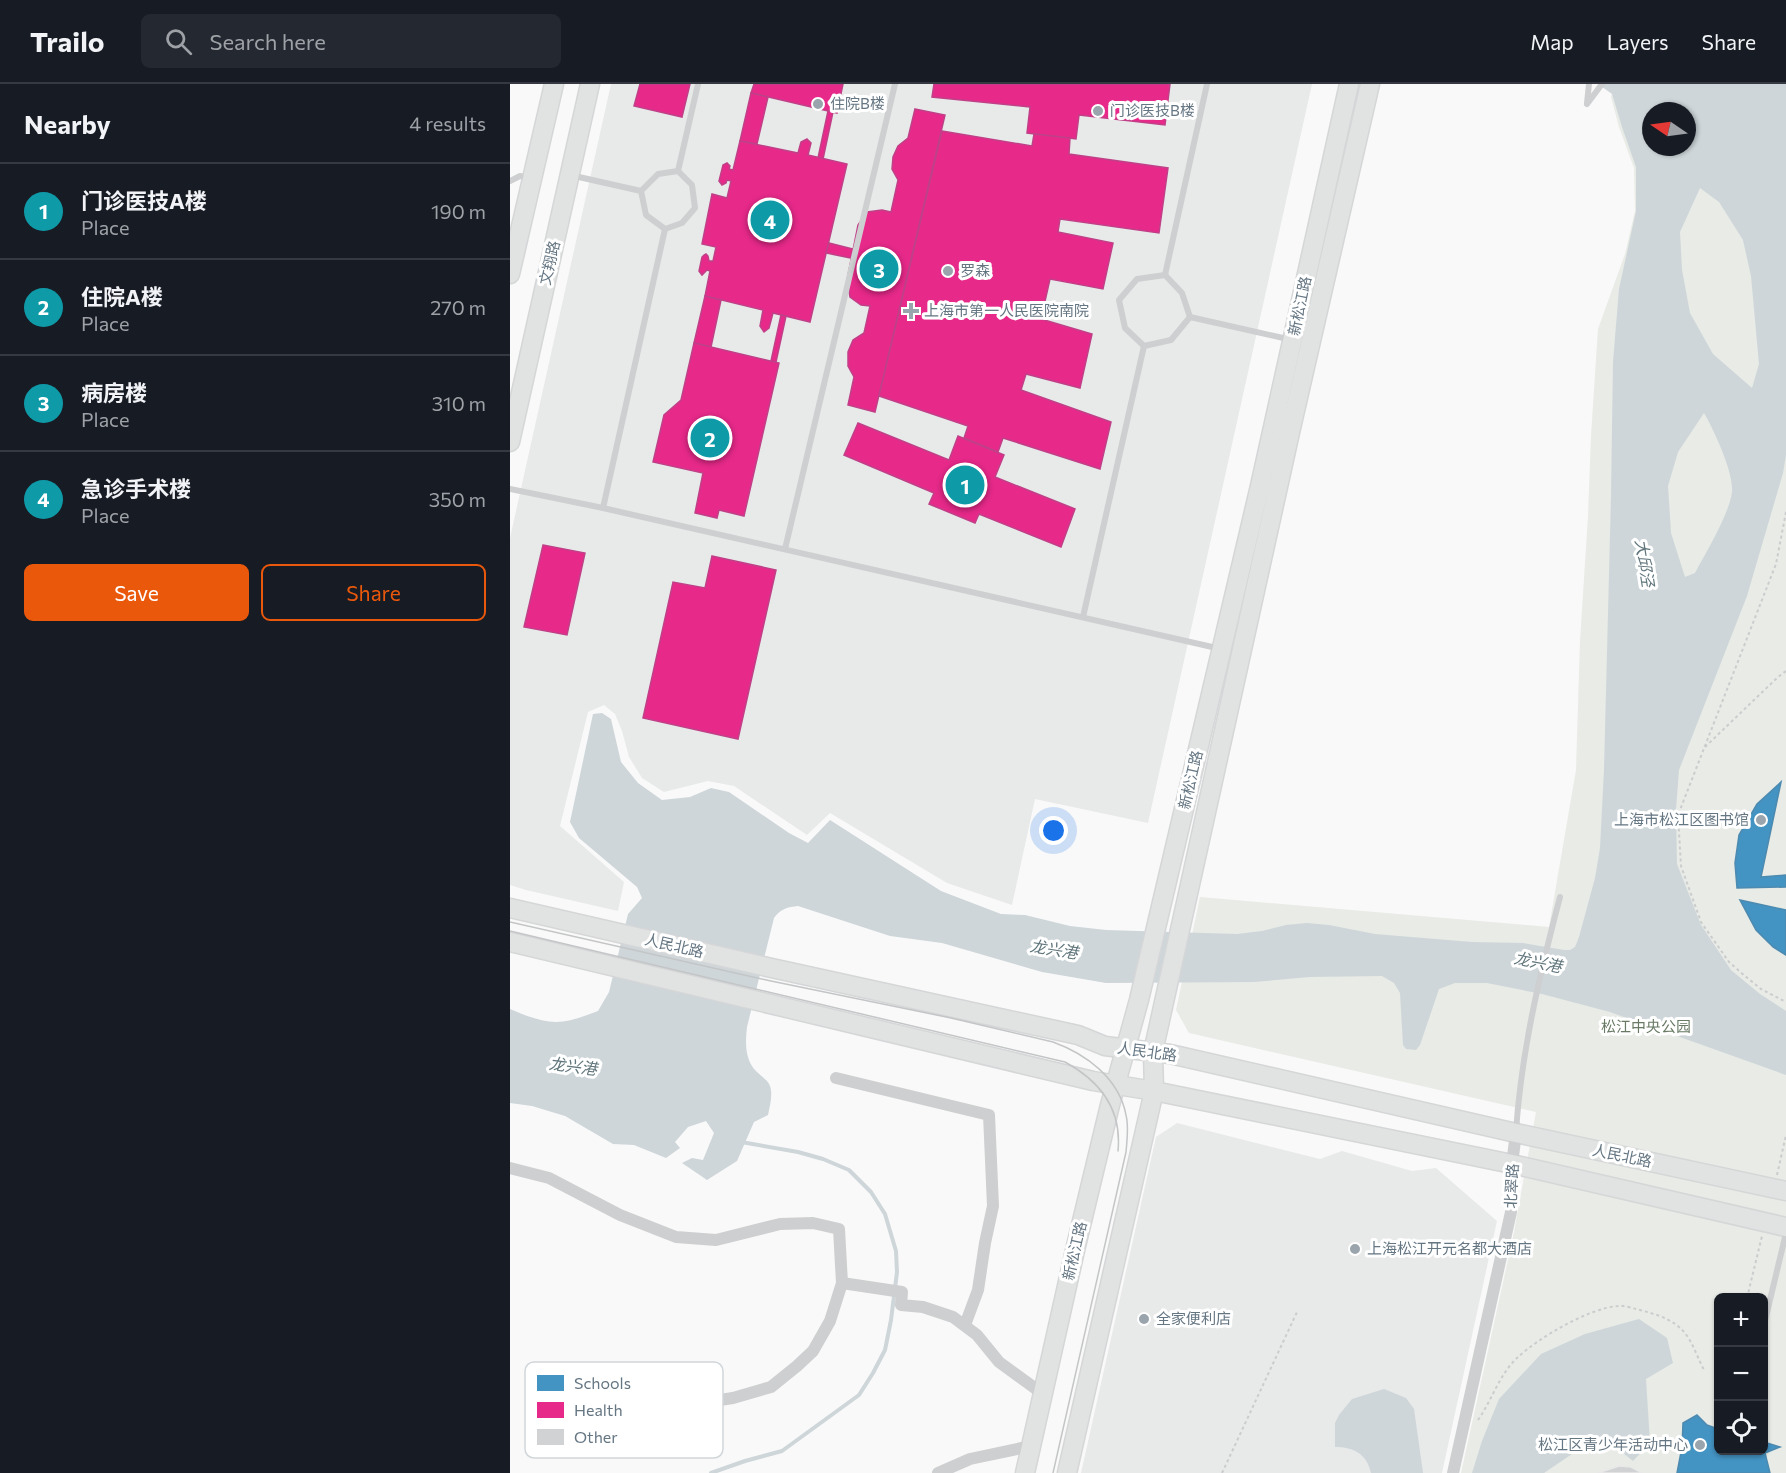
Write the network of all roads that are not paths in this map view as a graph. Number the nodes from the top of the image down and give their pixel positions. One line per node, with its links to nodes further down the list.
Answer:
1 (554, 84): 12 (main road)
2 (590, 84): 11 (main road, 文翔路)
3 (698, 84): 10 (lane)
4 (895, 84): 24 (lane)
5 (1207, 84): 17 (lane)
6 (1349, 84): 19 (main road, 新松江路)
7 (1370, 84): 31 (main road, 新松江路)
8 (1589, 84): 9 (lane)
9 (1602, 84)
10 (678, 171): 14 (lane); 15 (lane)
11 (570, 175): 14 (lane); 21 (main road, 文翔路)
12 (532, 179): 13 (lane); 16 (main road)
13 (510, 181)
14 (641, 191): 15 (lane)
15 (665, 229): 23 (lane)
16 (510, 274)
17 (1165, 275): 18 (lane); 20 (lane)
18 (1190, 317): 19 (lane); 20 (lane)
19 (1292, 340): 26 (main road, 新松江路)
20 (1144, 346): 25 (lane)
21 (510, 442)
22 (510, 489): 23 (lane)
23 (603, 508): 24 (lane)
24 (785, 549): 25 (lane)
25 (1083, 617): 26 (lane)
26 (1222, 649): 30 (main road, 新松江路)
27 (1560, 897): 35 (lane, 北翠路)
28 (510, 908): 30 (main road, 人民北路)
29 (510, 942): 33 (main road)
30 (1126, 1048): 31 (main road, 人民北路); 33 (main road, 新松江路)
31 (1153, 1052): 34 (main road, 新松江路); 35 (main road, 人民北路)
32 (836, 1078): 43 (street)
33 (1116, 1084): 34 (main road); 44 (main road, 新松江路)
34 (1154, 1091): 36 (main road); 49 (main road, 新松江路)
35 (1516, 1133): 36 (street, 北翠路); 38 (main road, 人民北路)
36 (1512, 1164): 39 (main road); 50 (street, 北翠路)
37 (510, 1168): 41 (street)
38 (1786, 1191)
39 (1786, 1227)
40 (1786, 1233): 42 (lane)
41 (842, 1283): 43 (street); 45 (street)
42 (1768, 1308)
43 (965, 1325): 44 (street)
44 (1043, 1394): 46 (main road, 新松江路)
45 (723, 1399)
46 (1031, 1446): 47 (street); 48 (main road, 新松江路)
47 (938, 1473)
48 (1025, 1473)
49 (1067, 1473)
50 (1453, 1473)

